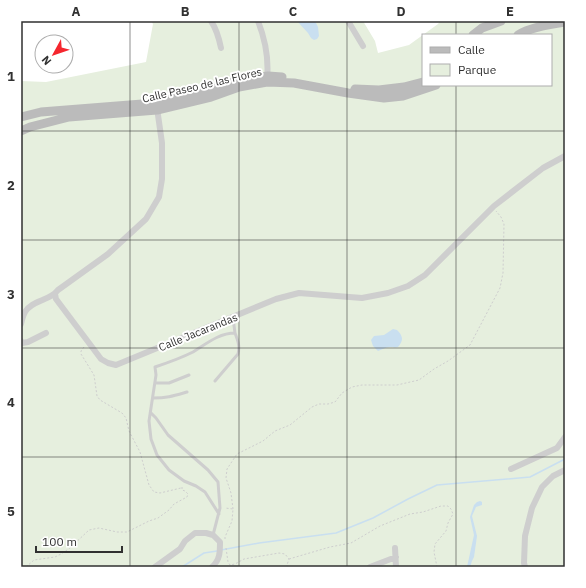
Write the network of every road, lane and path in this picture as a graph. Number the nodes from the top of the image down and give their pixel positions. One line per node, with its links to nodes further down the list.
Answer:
1 (211, 21): 9 (street)
2 (258, 21): 10 (street)
3 (348, 21): 8 (street)
4 (501, 21): 6 (street)
5 (565, 22): 7 (street)
6 (474, 34)
7 (520, 34)
8 (363, 46)
9 (221, 48)
10 (267, 79): 11 (street, Calle Paseo de las Flores); 12 (street, Calle Paseo de las Flores); 13 (street, Calle Paseo de las Flores)
11 (422, 82)
12 (433, 86)
13 (156, 106): 14 (street, Calle Paseo de las Flores); 15 (street, Calle Paseo de las Flores); 18 (street)
14 (21, 117)
15 (21, 131)
16 (565, 156): 17 (street, Calle Jacarandas)
17 (492, 208): 19 (street, Calle Jacarandas); 37 (path)
18 (55, 294): 20 (street); 24 (street, Calle Jacarandas)
19 (233, 318): 22 (lane); 24 (street, Calle Jacarandas)
20 (21, 324)
21 (46, 333): 23 (street)
22 (235, 333): 26 (lane); 27 (lane)
23 (21, 341)
24 (89, 344): 35 (path)
25 (189, 375): 27 (lane)
26 (215, 380)
27 (155, 383): 29 (lane)
28 (187, 392): 29 (lane)
29 (153, 398): 30 (lane)
30 (150, 413): 34 (lane); 36 (lane)
31 (565, 437): 32 (street)
32 (511, 469)
33 (565, 470): 52 (street)
34 (184, 481): 35 (path); 38 (lane)
35 (181, 488): 45 (path)
36 (220, 508): 37 (path); 38 (lane)
37 (233, 509): 40 (path)
38 (218, 514): 39 (lane)
39 (213, 535): 46 (street); 47 (street)
40 (225, 537)
41 (395, 548): 43 (street)
42 (227, 557): 44 (path)
43 (396, 557): 49 (street); 50 (street)
44 (289, 559): 48 (path); 51 (path)
45 (26, 567)
46 (155, 567)
47 (212, 567)
48 (287, 567)
49 (370, 567)
50 (396, 567)
51 (437, 567)
52 (525, 567)

